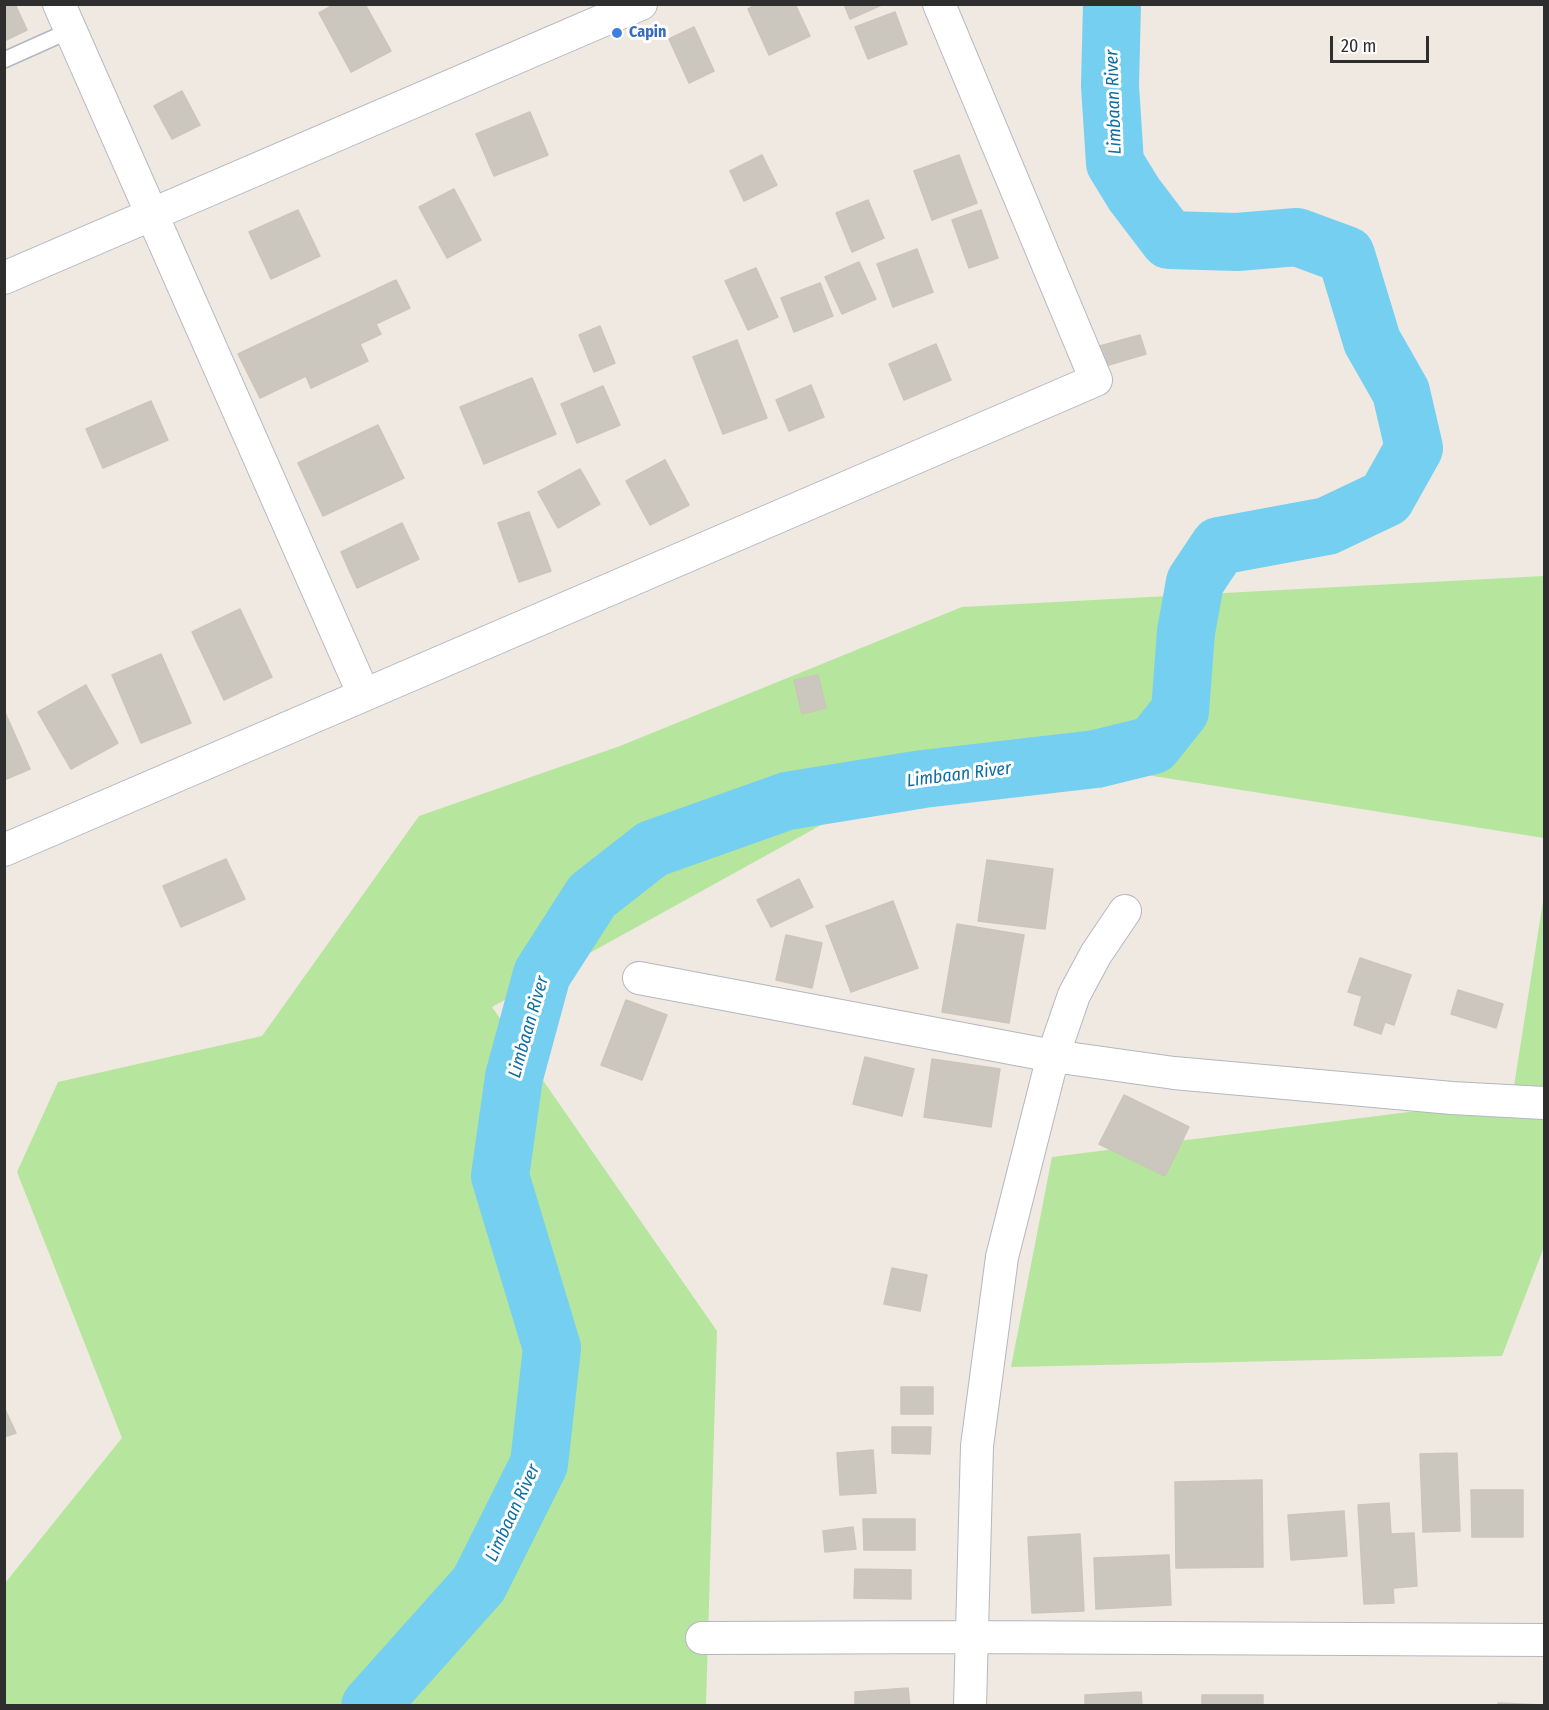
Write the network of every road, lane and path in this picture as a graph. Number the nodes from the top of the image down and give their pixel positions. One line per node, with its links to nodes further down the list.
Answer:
1 (641, 4): 5 (street)
2 (939, 4): 7 (street)
3 (65, 17): 4 (lane); 5 (street)
4 (4, 60)
5 (152, 214): 6 (street); 7 (street)
6 (4, 278)
7 (364, 695): 8 (street)
8 (4, 850)
9 (1125, 911): 11 (street)
10 (639, 978): 11 (street)
11 (1053, 1056): 12 (street); 13 (street)
12 (1545, 1103)
13 (970, 1637): 14 (street); 15 (street); 16 (street)
14 (702, 1638)
15 (1545, 1640)
16 (970, 1706)

